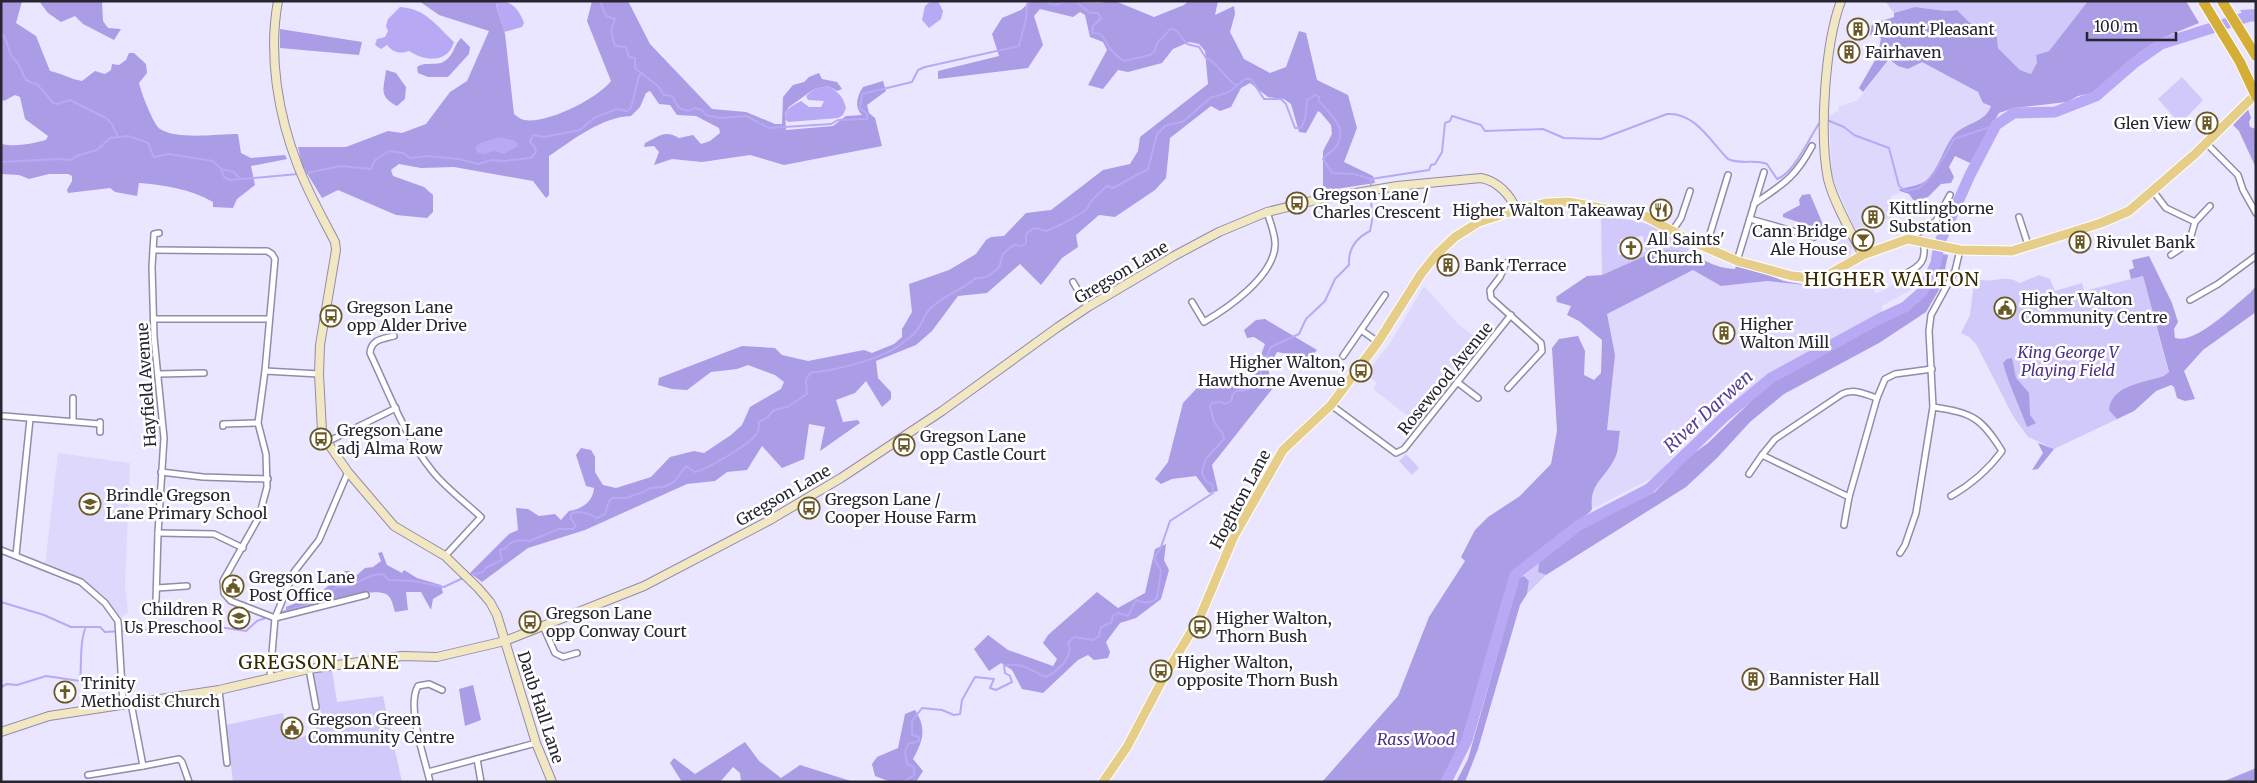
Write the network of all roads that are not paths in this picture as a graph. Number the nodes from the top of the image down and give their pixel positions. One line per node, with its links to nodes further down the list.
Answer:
1 (278, 1): 53 (street)
2 (1841, 1): 31 (street)
3 (2222, 1): 5 (highway)
4 (2203, 2): 6 (highway, bridge)
5 (2256, 56)
6 (2256, 95): 7 (main road)
7 (2206, 143): 12 (main road); 18 (street)
8 (1812, 146): 14 (street)
9 (1764, 172): 14 (street)
10 (1728, 175): 28 (street)
11 (1690, 190): 22 (street)
12 (2153, 191): 21 (street); 27 (main road)
13 (1950, 195): 25 (street)
14 (1754, 204): 20 (street)
15 (2210, 206): 21 (street)
16 (1516, 210): 17 (street, Gregson Lane); 22 (main road, Hoghton Lane); 47 (main road, Hoghton Lane)
17 (1267, 212): 40 (street); 41 (street, Gregson Lane)
18 (2256, 213)
19 (2019, 217): 27 (street)
20 (1750, 219): 24 (street); 34 (street)
21 (2195, 222): 32 (street)
22 (1674, 230): 28 (main road, Hoghton Lane)
23 (159, 233): 29 (street, Hayfield Avenue)
24 (1814, 237)
25 (1908, 239): 26 (main road); 31 (main road, Hoghton Lane)
26 (1924, 241): 30 (main road); 36 (street)
27 (2028, 245): 30 (main road)
28 (1706, 247): 34 (main road, Hoghton Lane)
29 (153, 250): 43 (street, Hayfield Avenue); 44 (street)
30 (1960, 250): 49 (street)
31 (1863, 255): 34 (main road, Hoghton Lane)
32 (2171, 255)
33 (2256, 256): 39 (street)
34 (1737, 261)
35 (1506, 263): 42 (street)
36 (1903, 275)
37 (1074, 282): 41 (street)
38 (1385, 295): 45 (street)
39 (2190, 300)
40 (1192, 302)
41 (1088, 307): 90 (street, Gregson Lane)
42 (1511, 315): 54 (street, Rosewood Avenue); 55 (street)
43 (154, 319): 44 (street); 52 (street, Hayfield Avenue)
44 (268, 319): 50 (street)
45 (1360, 330): 47 (street); 48 (street)
46 (394, 336): 61 (street)
47 (1378, 342): 59 (main road, Hoghton Lane)
48 (1343, 356)
49 (1932, 369): 58 (street); 60 (street)
50 (265, 370): 53 (street); 65 (street)
51 (204, 373): 52 (street)
52 (158, 374): 70 (street, Hayfield Avenue)
53 (319, 374): 68 (street)
54 (1458, 382): 57 (street); 59 (street, Rosewood Avenue)
55 (1508, 388)
56 (73, 398): 64 (street)
57 (1478, 398)
58 (1877, 398): 69 (street); 75 (street)
59 (1330, 405): 111 (main road, Hoghton Lane)
60 (1933, 407): 74 (street); 82 (street)
61 (396, 408): 68 (street); 76 (street)
62 (4, 416): 63 (street)
63 (30, 419): 64 (street); 83 (street)
64 (73, 421): 67 (street)
65 (258, 423): 66 (street); 73 (street)
66 (223, 426)
67 (100, 432)
68 (327, 442): 71 (street, Daub Hall Lane)
69 (1762, 455): 72 (street); 75 (street)
70 (162, 472): 73 (street); 79 (street, Hayfield Avenue)
71 (348, 472): 84 (street, Daub Hall Lane); 89 (street)
72 (1749, 474)
73 (268, 479): 80 (street)
74 (1951, 496)
75 (1849, 497): 78 (street)
76 (481, 517): 77 (street); 84 (street)
77 (486, 522)
78 (1844, 525)
79 (158, 533): 80 (street); 86 (street, Hayfield Avenue)
80 (243, 548): 89 (street)
81 (1, 550): 83 (street)
82 (1900, 553)
83 (16, 555): 98 (street)
84 (445, 556): 91 (street, Daub Hall Lane)
85 (187, 586): 86 (street)
86 (157, 588): 88 (street, Hayfield Avenue)
87 (366, 595): 89 (street)
88 (156, 600)
89 (275, 618): 94 (street)
90 (543, 626): 91 (street, Gregson Lane); 92 (street)
91 (505, 640): 93 (street, Gregson Lane); 101 (street, Daub Hall Lane)
92 (576, 653)
93 (309, 669): 94 (street, Gregson Lane); 99 (street)
94 (270, 678): 95 (street, Gregson Lane)
95 (219, 690): 97 (street, Gregson Lane); 103 (street)
96 (442, 690): 105 (street)
97 (131, 702): 98 (street, Gregson Lane); 104 (street)
98 (123, 704): 100 (street, Gregson Lane)
99 (316, 708)
100 (1, 732)
101 (536, 743): 102 (street); 110 (street, Daub Hall Lane)
102 (477, 759): 105 (street); 109 (street)
103 (227, 763)
104 (143, 766): 106 (street); 107 (street)
105 (428, 772): 108 (street)
106 (88, 775)
107 (189, 782)
108 (430, 782)
109 (481, 782)
110 (552, 782)
111 (1102, 782)

